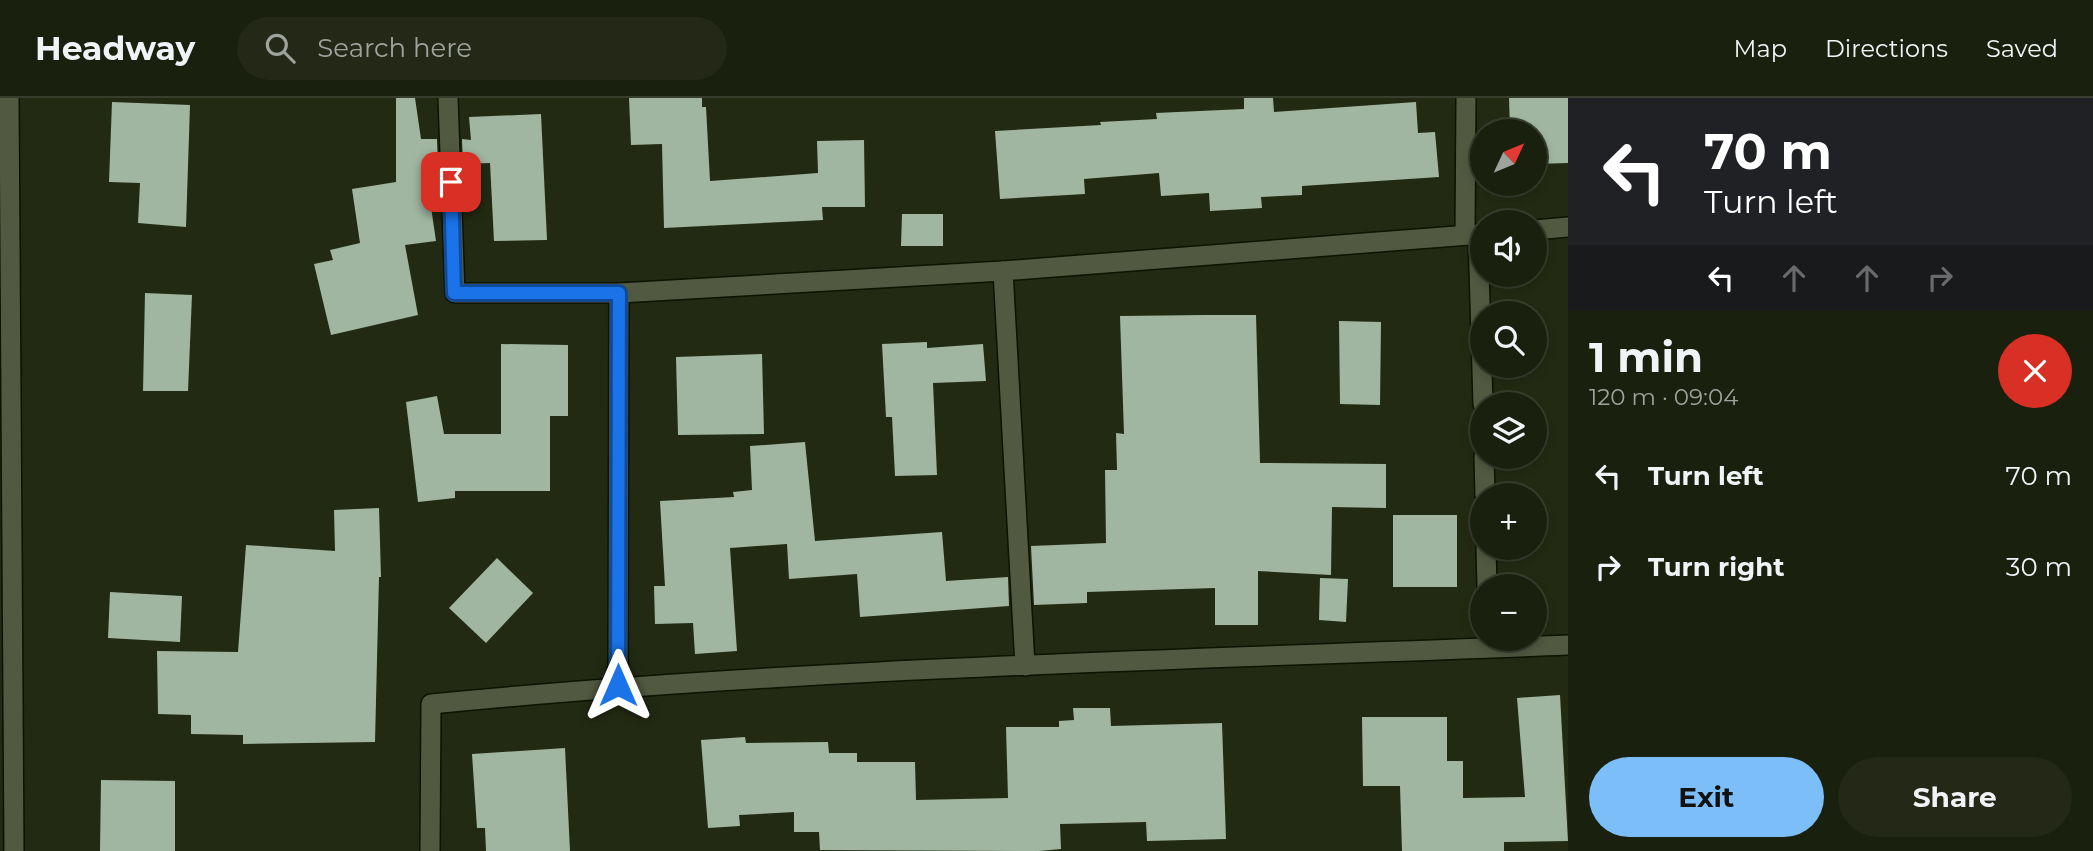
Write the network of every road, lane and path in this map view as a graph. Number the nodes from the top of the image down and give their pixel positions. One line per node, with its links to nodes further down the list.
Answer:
1 (9, 98): 8 (street)
2 (448, 98): 11 (street)
3 (1466, 98): 4 (street)
4 (1473, 210)
5 (1568, 227): 6 (street)
6 (1547, 229)
7 (1470, 234): 9 (street)
8 (5, 235): 18 (street)
9 (1003, 271): 11 (street); 16 (street)
10 (1477, 287): 12 (street)
11 (619, 293): 17 (street)
12 (1482, 392)
13 (1470, 644): 16 (street)
14 (1547, 644): 15 (street)
15 (1568, 645)
16 (1025, 666): 17 (street)
17 (618, 685): 19 (street)
18 (14, 851)
19 (430, 851)

